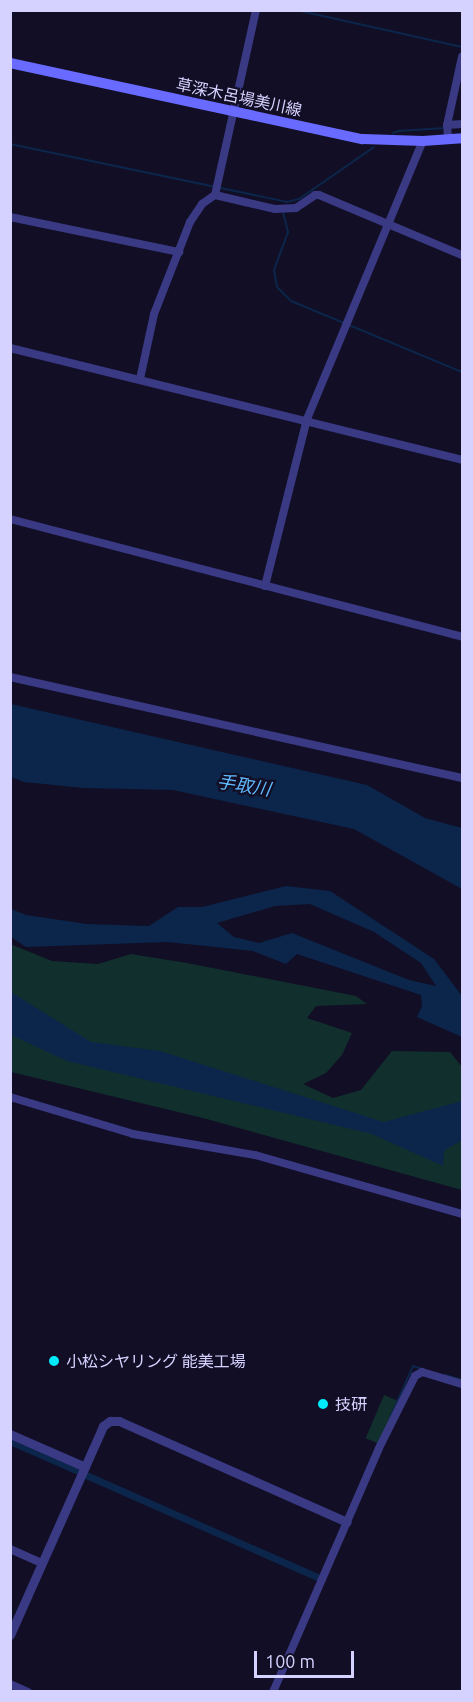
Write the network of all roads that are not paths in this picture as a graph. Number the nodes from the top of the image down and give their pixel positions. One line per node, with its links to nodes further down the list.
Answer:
1 (256, 10): 4 (street)
2 (462, 57): 6 (street)
3 (10, 63): 4 (main road, 草深木呂場美川線)
4 (233, 112): 8 (main road, 草深木呂場美川線); 9 (street)
5 (462, 124): 6 (street)
6 (447, 131): 7 (main road, 草深木呂場美川線); 8 (main road, 草深木呂場美川線)
7 (462, 138)
8 (423, 141): 11 (street)
9 (216, 191): 11 (street); 12 (street)
10 (10, 217): 12 (street)
11 (388, 225): 13 (street); 16 (street)
12 (179, 252): 15 (street)
13 (462, 255)
14 (10, 348): 15 (street)
15 (140, 379): 16 (street)
16 (308, 423): 17 (street); 19 (street)
17 (462, 460)
18 (10, 519): 19 (street)
19 (265, 586): 20 (street)
20 (462, 637)
21 (10, 677): 22 (street)
22 (462, 778)
23 (10, 1097): 24 (street)
24 (462, 1214)
25 (462, 1384): 28 (street)
26 (10, 1434): 27 (street)
27 (85, 1467): 28 (street); 30 (street)
28 (347, 1522): 34 (street)
29 (10, 1549): 30 (street)
30 (42, 1563): 31 (street)
31 (10, 1635)
32 (10, 1684): 33 (street)
33 (28, 1692)
34 (273, 1692)

